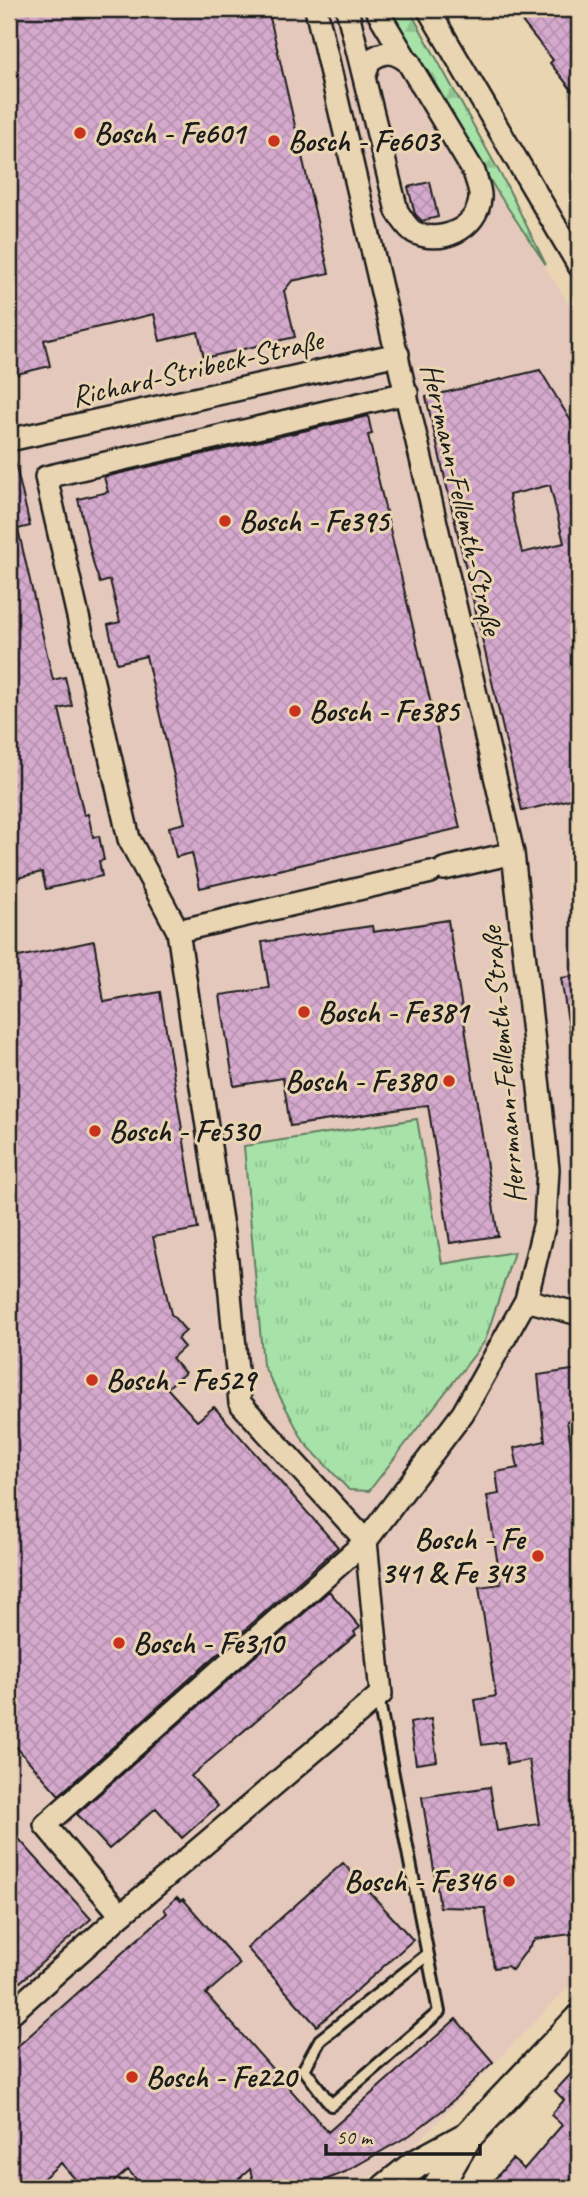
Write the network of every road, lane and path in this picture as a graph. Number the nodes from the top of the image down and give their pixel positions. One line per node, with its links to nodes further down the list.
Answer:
1 (316, 9): 8 (street, Herrmann-Fellemth-Straße)
2 (347, 9): 6 (street)
3 (376, 9): 5 (street)
4 (428, 9): 7 (street)
5 (410, 63): 6 (street); 6 (street)
6 (365, 76)
7 (579, 266)
8 (398, 354): 9 (street, Herrmann-Fellemth-Straße); 10 (street, Richard-Stribeck-Straße)
9 (407, 393): 11 (street, Herrmann-Fellemth-Straße); 12 (street)
10 (9, 440)
11 (513, 853): 12 (street); 13 (street, Herrmann-Fellemth-Straße)
12 (178, 931): 15 (street)
13 (526, 1300): 14 (street); 15 (street, Herrmann-Fellemth-Straße)
14 (579, 1314)
15 (366, 1541): 16 (street); 17 (street, Herrmann-Fellemth-Straße)
16 (378, 1697): 17 (street); 18 (lane)
17 (121, 1915): 19 (street)
18 (427, 1955): 18 (lane)
19 (9, 2015)
20 (579, 2019): 21 (main road)
21 (467, 2137): 22 (main road); 23 (main road)
22 (416, 2164): 24 (main road); 25 (main road)
23 (438, 2187)
24 (362, 2188)
25 (386, 2188)

